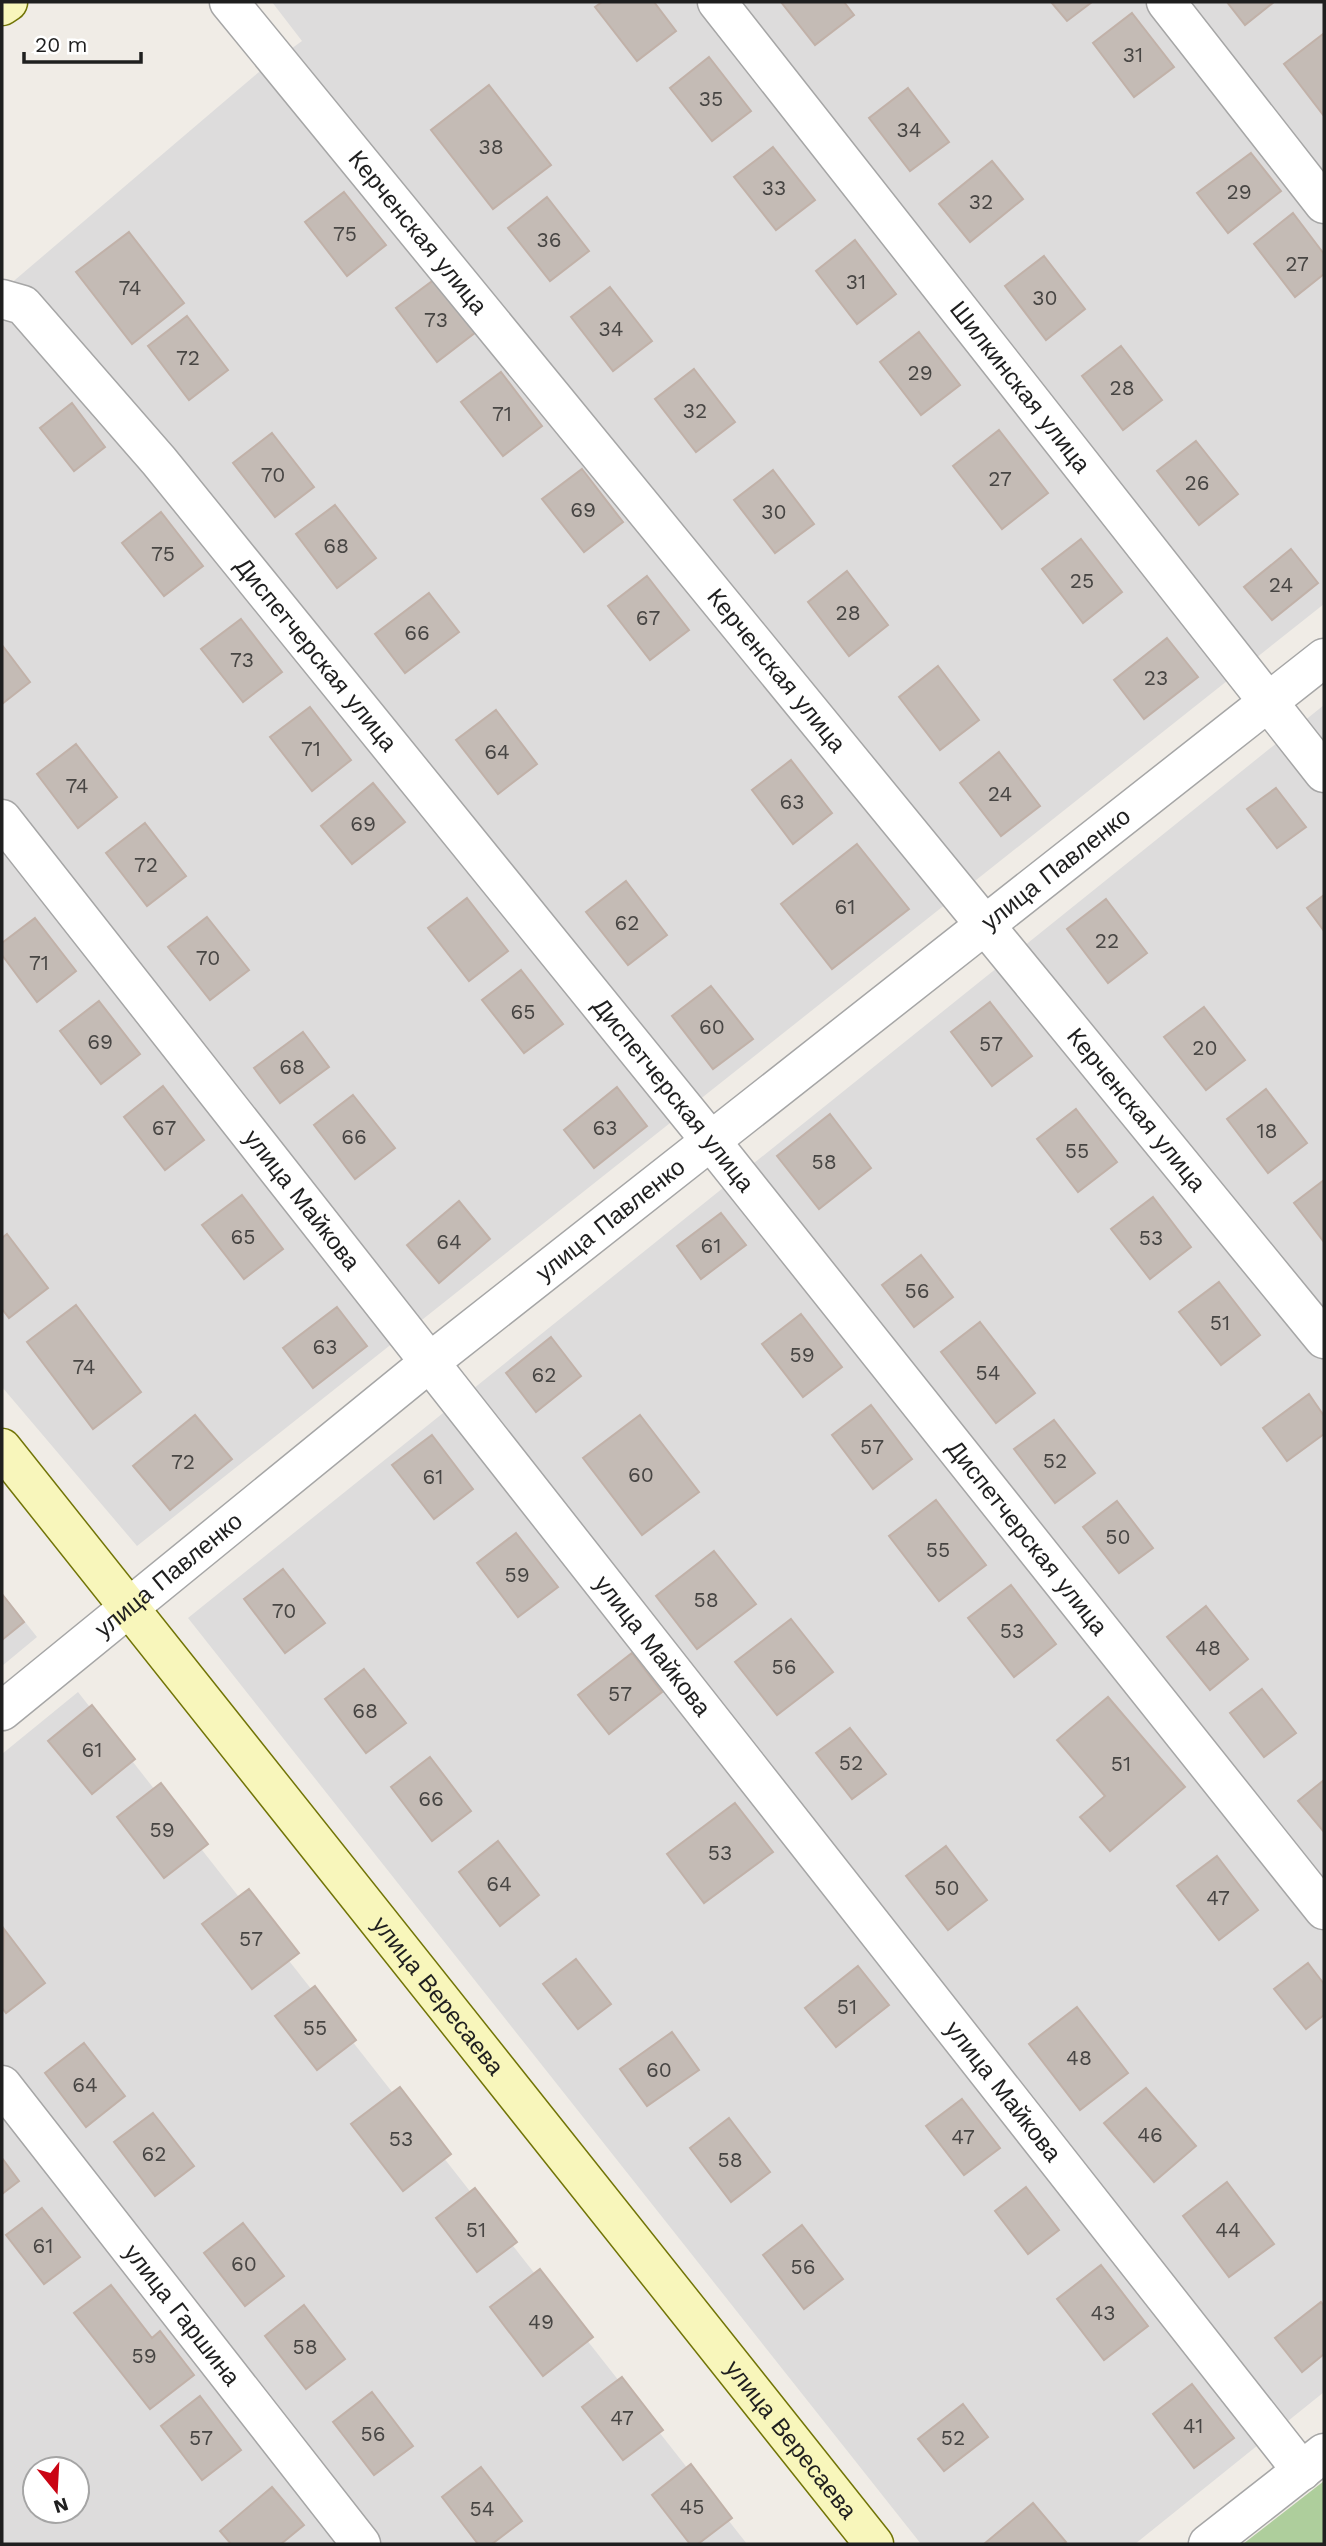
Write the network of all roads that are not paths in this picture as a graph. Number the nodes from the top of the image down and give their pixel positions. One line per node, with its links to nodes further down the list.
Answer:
1 (8, 2): 5 (street)
2 (229, 2): 12 (street, Керченская улица)
3 (717, 2): 9 (street, Шилкинская улица)
4 (1166, 2): 6 (street)
5 (2, 6)
6 (1324, 204)
7 (2, 299): 13 (street, Диспетчерская улица)
8 (1324, 658): 9 (street, улица Павленко)
9 (1267, 704): 10 (street, Шилкинская улица); 12 (street, улица Павленко)
10 (1324, 773)
11 (2, 819): 15 (street, улица Майкова)
12 (985, 923): 13 (street, улица Павленко); 14 (street, Керченская улица)
13 (710, 1140): 15 (street, улица Павленко); 19 (street, Диспетчерская улица)
14 (1324, 1339)
15 (430, 1362): 17 (street, улица Павленко); 21 (street, улица Майкова)
16 (2, 1448): 17 (street, улица Вересаева)
17 (130, 1606): 18 (street, улица Павленко); 23 (street, улица Вересаева)
18 (2, 1711)
19 (1324, 1910)
20 (2, 2085): 22 (street, улица Гаршина)
21 (1313, 2462): 24 (street)
22 (361, 2544)
23 (874, 2544)
24 (1208, 2544)

